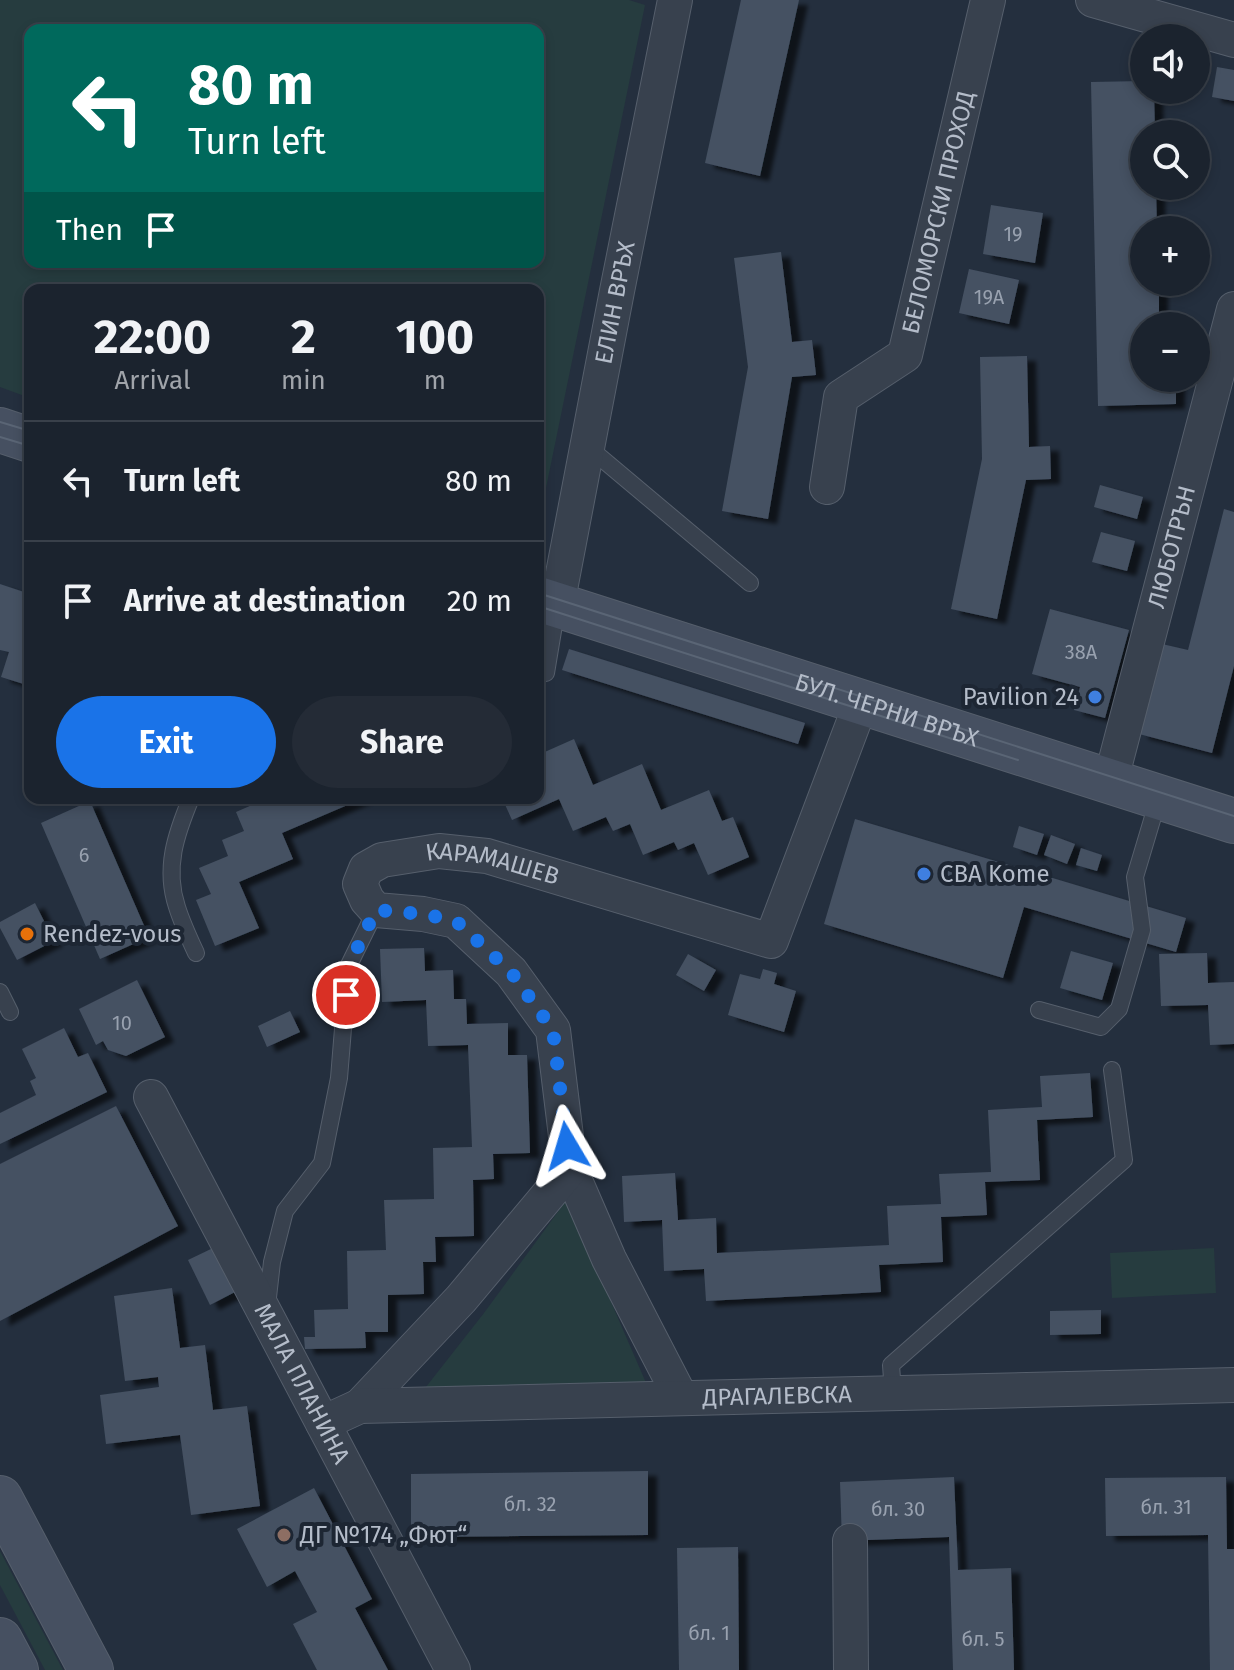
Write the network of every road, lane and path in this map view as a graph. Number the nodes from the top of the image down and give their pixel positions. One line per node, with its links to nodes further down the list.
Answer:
1 (675, 0): 8 (street, ЕЛИН ВРЪХ)
2 (988, 0): 9 (street, БЕЛОМОРСКИ ПРОХОД)
3 (1093, 0): 4 (street)
4 (1234, 40)
5 (1234, 309): 14 (street, ЛЮБОТРЪН)
6 (0, 430): 7 (main road)
7 (24, 438)
8 (588, 447): 10 (lane); 11 (street, ЕЛИН ВРЪХ)
9 (827, 487)
10 (750, 583)
11 (548, 602): 12 (lane); 13 (main road, БУЛ. ЧЕРНИ ВРЪХ)
12 (544, 673)
13 (861, 703): 14 (main road, БУЛ. ЧЕРНИ ВРЪХ); 18 (street, КАРАМАШЕВ)
14 (1110, 783): 15 (main road, БУЛ. ЧЕРНИ ВРЪХ)
15 (1159, 798): 17 (main road, БУЛ. ЧЕРНИ ВРЪХ); 21 (lane)
16 (188, 804): 19 (lane)
17 (1234, 821)
18 (376, 910): 25 (street); 26 (lane)
19 (196, 953)
20 (0, 992): 22 (lane)
21 (1039, 1010)
22 (10, 1012)
23 (1112, 1070): 28 (lane)
24 (151, 1097): 26 (street, МАЛА ПЛАНИНА)
25 (570, 1169): 29 (street); 30 (street)
26 (266, 1315): 31 (street, МАЛА ПЛАНИНА)
27 (1234, 1385): 28 (street, ДРАГАЛЕВСКА)
28 (893, 1393): 29 (street, ДРАГАЛЕВСКА)
29 (681, 1398): 30 (street, ДРАГАЛЕВСКА)
30 (360, 1406): 31 (street, ДРАГАЛЕВСКА)
31 (323, 1423): 37 (street, МАЛА ПЛАНИНА)
32 (0, 1498): 36 (main road)
33 (850, 1541): 38 (street)
34 (0, 1640): 35 (main road)
35 (16, 1670)
36 (91, 1670)
37 (453, 1670)
38 (851, 1670)

